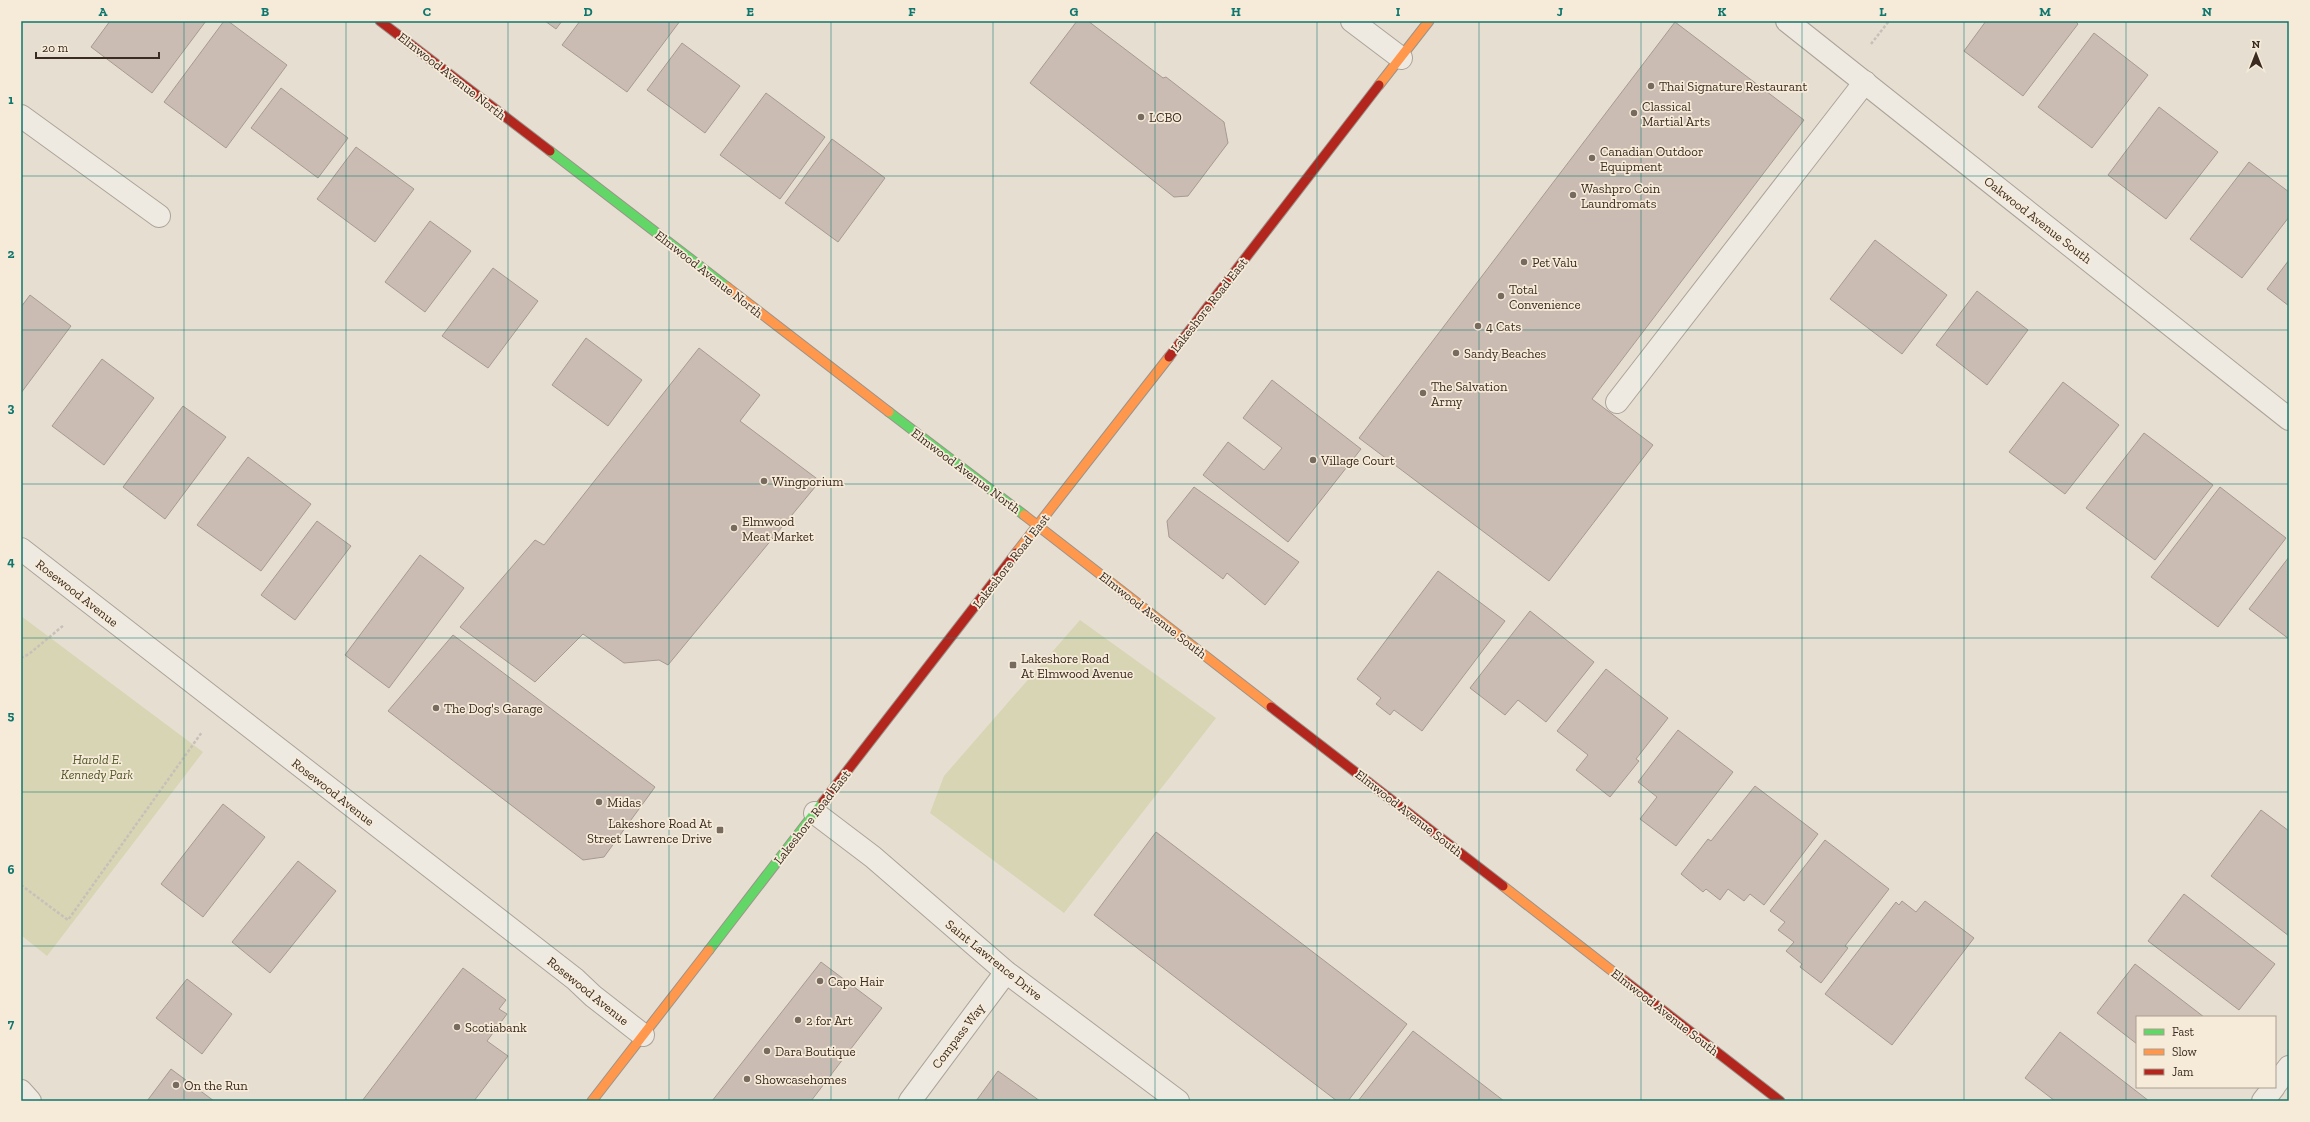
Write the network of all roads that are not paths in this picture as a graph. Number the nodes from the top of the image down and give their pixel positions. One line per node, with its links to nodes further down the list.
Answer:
1 (380, 21): 11 (street, Elmwood Avenue North)
2 (1352, 21): 5 (street)
3 (1429, 21): 5 (street, Lakeshore Road East)
4 (1787, 21): 6 (street, Oakwood Avenue South)
5 (1401, 58): 11 (street, Lakeshore Road East)
6 (1866, 82): 9 (street); 10 (street, Oakwood Avenue South)
7 (21, 116): 8 (street)
8 (159, 216)
9 (1617, 402)
10 (2289, 419)
11 (1038, 526): 13 (street, Lakeshore Road East); 24 (street, Elmwood Avenue South)
12 (21, 549): 15 (street, Rosewood Avenue)
13 (815, 813): 14 (street, Saint Lawrence Drive); 15 (street, Lakeshore Road East)
14 (1006, 972): 22 (street, Compass Way); 23 (street, Saint Lawrence Drive)
15 (643, 1035): 21 (street, Lakeshore Road East)
16 (2289, 1067): 17 (street)
17 (2276, 1083)
18 (2273, 1088): 25 (street)
19 (21, 1091): 20 (street)
20 (30, 1101)
21 (592, 1101)
22 (910, 1101)
23 (1178, 1101)
24 (1780, 1101)
25 (2263, 1101)

